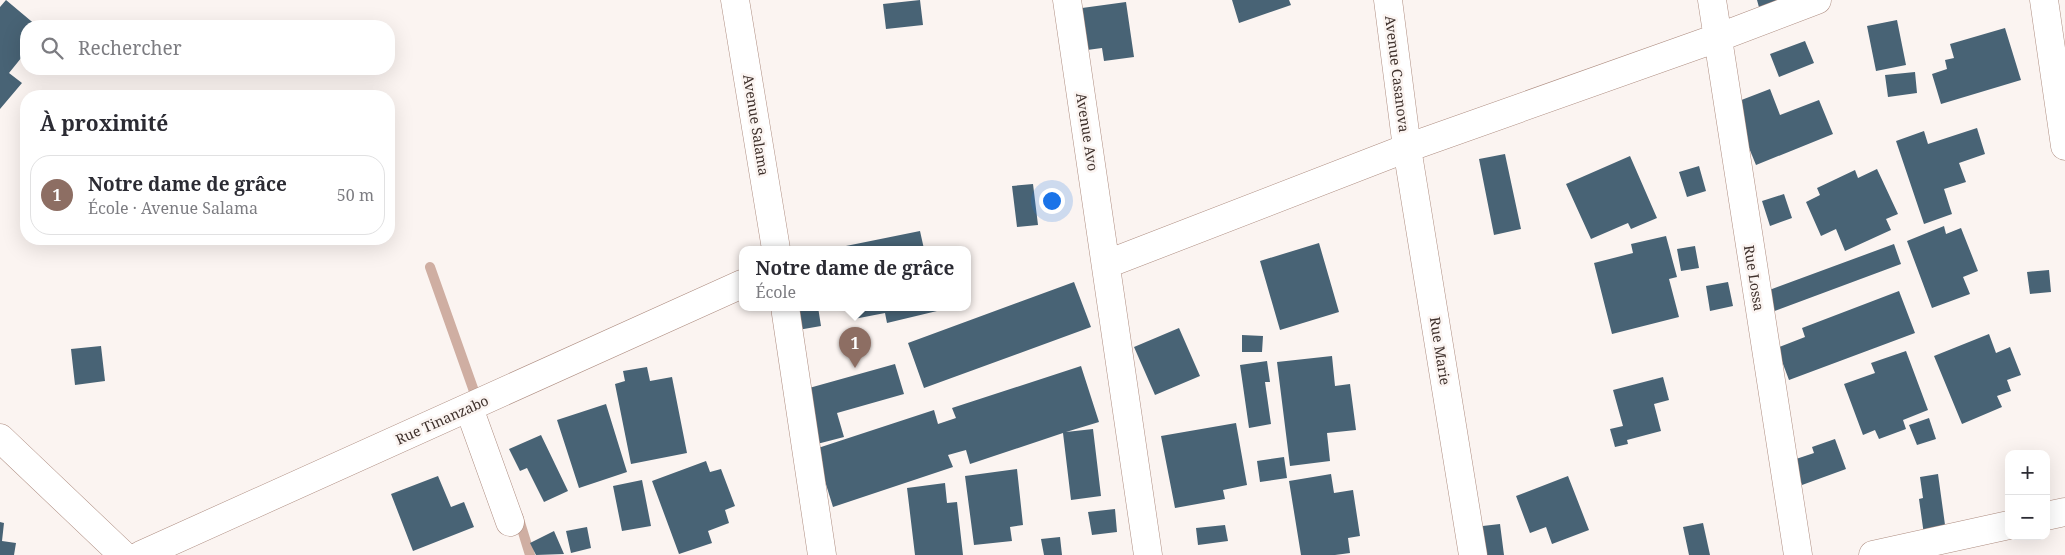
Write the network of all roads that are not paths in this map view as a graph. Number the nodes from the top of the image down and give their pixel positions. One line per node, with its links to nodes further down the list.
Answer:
1 (735, 0): 10 (street, Avenue Salama)
2 (1067, 0): 11 (street, Avenue Avo)
3 (1388, 0): 9 (street, Avenue Casanova)
4 (1712, 0): 7 (street, Rue Lossa)
5 (1817, 0): 7 (street)
6 (2044, 0): 8 (street)
7 (1717, 38): 9 (street); 25 (street, Rue Lossa)
8 (2065, 146)
9 (1407, 148): 11 (street); 24 (street, Rue Marie)
10 (776, 246)
11 (1107, 264): 23 (street, Avenue Avo)
12 (739, 285): 14 (street, Rue Tinanzabo)
13 (786, 311): 22 (street)
14 (469, 408): 18 (street); 21 (street, Rue Tinanzabo)
15 (0, 438): 20 (street)
16 (2065, 512): 17 (street)
17 (2050, 515)
18 (510, 522)
19 (2005, 526): 26 (street)
20 (124, 555)
21 (141, 555)
22 (822, 555)
23 (1148, 555)
24 (1473, 555)
25 (1798, 555)
26 (1873, 555)

